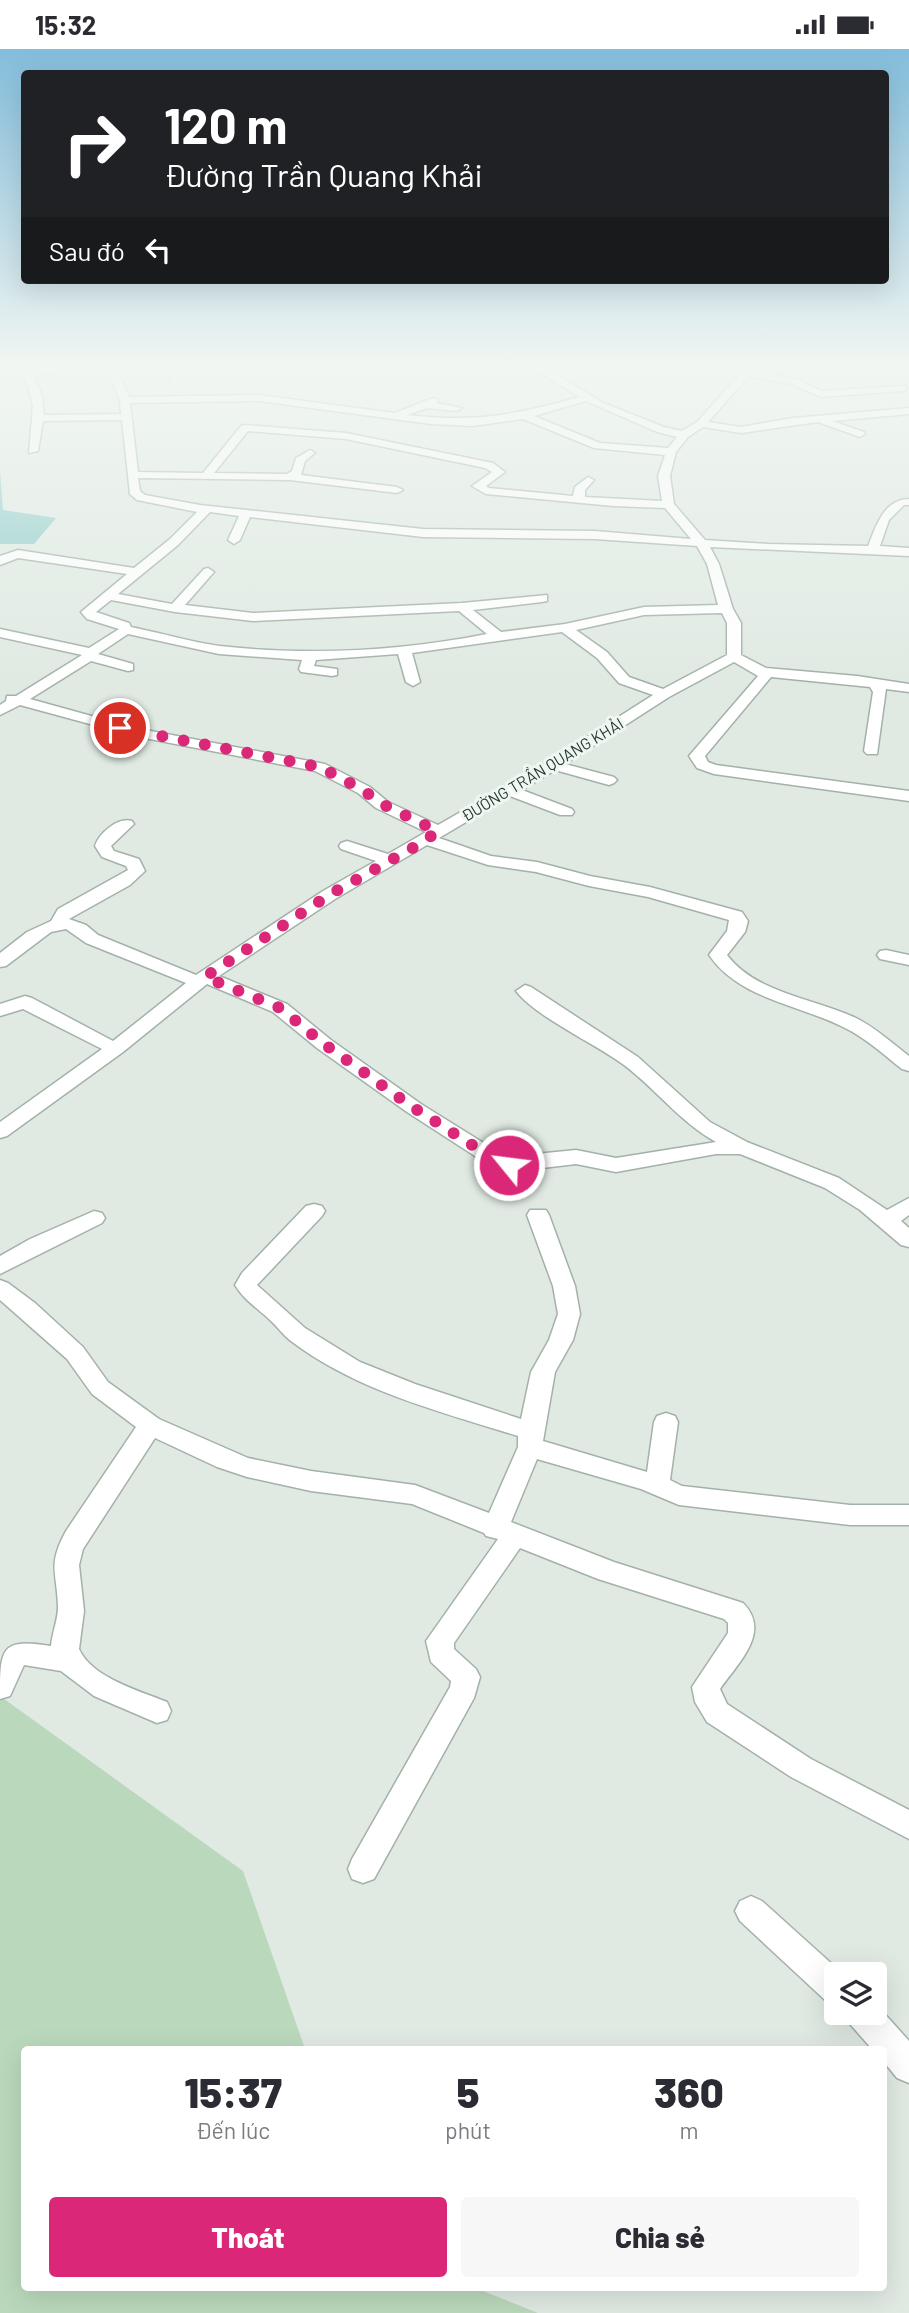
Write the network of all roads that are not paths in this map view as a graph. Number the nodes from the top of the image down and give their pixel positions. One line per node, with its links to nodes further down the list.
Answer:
1 (131, 470): 6 (street)
2 (211, 470): 7 (street)
3 (298, 470): 8 (street)
4 (496, 470): 11 (street)
5 (666, 470): 13 (street)
6 (132, 475): 7 (street); 14 (street)
7 (205, 477): 8 (street)
8 (292, 477): 10 (street)
9 (589, 480): 11 (street)
10 (397, 490)
11 (579, 500): 13 (street)
12 (909, 502): 19 (street)
13 (668, 505): 18 (street)
14 (203, 508): 15 (street); 23 (street)
15 (246, 512): 16 (street); 17 (street)
16 (543, 535): 18 (street); 20 (street)
17 (233, 540)
18 (700, 541): 19 (street); 29 (street)
19 (873, 549): 21 (street)
20 (541, 550)
21 (909, 552)
22 (0, 561): 23 (street)
23 (136, 572): 25 (street)
24 (208, 572): 28 (street)
25 (110, 596): 28 (street); 31 (street)
26 (542, 598): 27 (street)
27 (462, 607): 28 (street); 33 (street)
28 (175, 608)
29 (726, 609): 30 (street); 37 (street)
30 (565, 628): 33 (street); 44 (street)
31 (126, 630): 35 (street); 36 (street)
32 (0, 633): 35 (street)
33 (498, 636): 34 (street)
34 (404, 650): 36 (street); 41 (street)
35 (90, 655): 38 (street); 46 (street)
36 (310, 656): 39 (street)
37 (734, 657): 40 (street); 44 (street, ĐƯỜNG TRẦN QUANG KHẢI)
38 (128, 667)
39 (331, 672)
40 (763, 672): 42 (street); 52 (street)
41 (413, 682)
42 (876, 684): 43 (street); 48 (street)
43 (909, 688)
44 (664, 694): 49 (street, ĐƯỜNG TRẦN QUANG KHẢI)
45 (0, 696): 46 (street)
46 (19, 700): 47 (street); 55 (street)
47 (0, 711)
48 (872, 751)
49 (554, 765): 50 (street); 51 (street, ĐƯỜNG TRẦN QUANG KHẢI)
50 (609, 781)
51 (508, 790): 53 (street); 55 (street, ĐƯỜNG TRẦN QUANG KHẢI)
52 (909, 796)
53 (566, 812)
54 (126, 824): 58 (street)
55 (431, 836): 57 (street, ĐƯỜNG TRẦN QUANG KHẢI); 66 (street)
56 (347, 846): 57 (street)
57 (390, 860): 62 (street, ĐƯỜNG TRẦN QUANG KHẢI)
58 (59, 922): 61 (street); 62 (street)
59 (886, 955): 60 (street)
60 (909, 960)
61 (0, 962)
62 (201, 979): 65 (street, ĐƯỜNG TRẦN QUANG KHẢI); 68 (street)
63 (525, 991): 68 (street)
64 (0, 1010): 65 (street)
65 (116, 1048): 67 (street, ĐƯỜNG TRẦN QUANG KHẢI)
66 (909, 1065)
67 (0, 1132)
68 (742, 1147): 73 (street)
69 (909, 1205): 73 (street)
70 (314, 1211): 79 (street)
71 (538, 1215): 79 (street)
72 (94, 1218): 75 (street)
73 (885, 1221): 74 (street)
74 (909, 1240)
75 (0, 1266)
76 (0, 1288): 78 (street)
77 (666, 1422): 80 (street)
78 (150, 1425): 82 (street); 83 (street)
79 (531, 1438): 80 (street); 82 (street)
80 (657, 1486): 81 (street)
81 (909, 1515)
82 (505, 1532): 86 (street); 87 (street)
83 (69, 1660): 84 (street); 85 (street)
84 (0, 1687)
85 (157, 1711)
86 (909, 1825)
87 (363, 1869)
88 (751, 1911): 89 (street)
89 (824, 1978)
90 (873, 2025): 91 (street)
91 (909, 2066)

